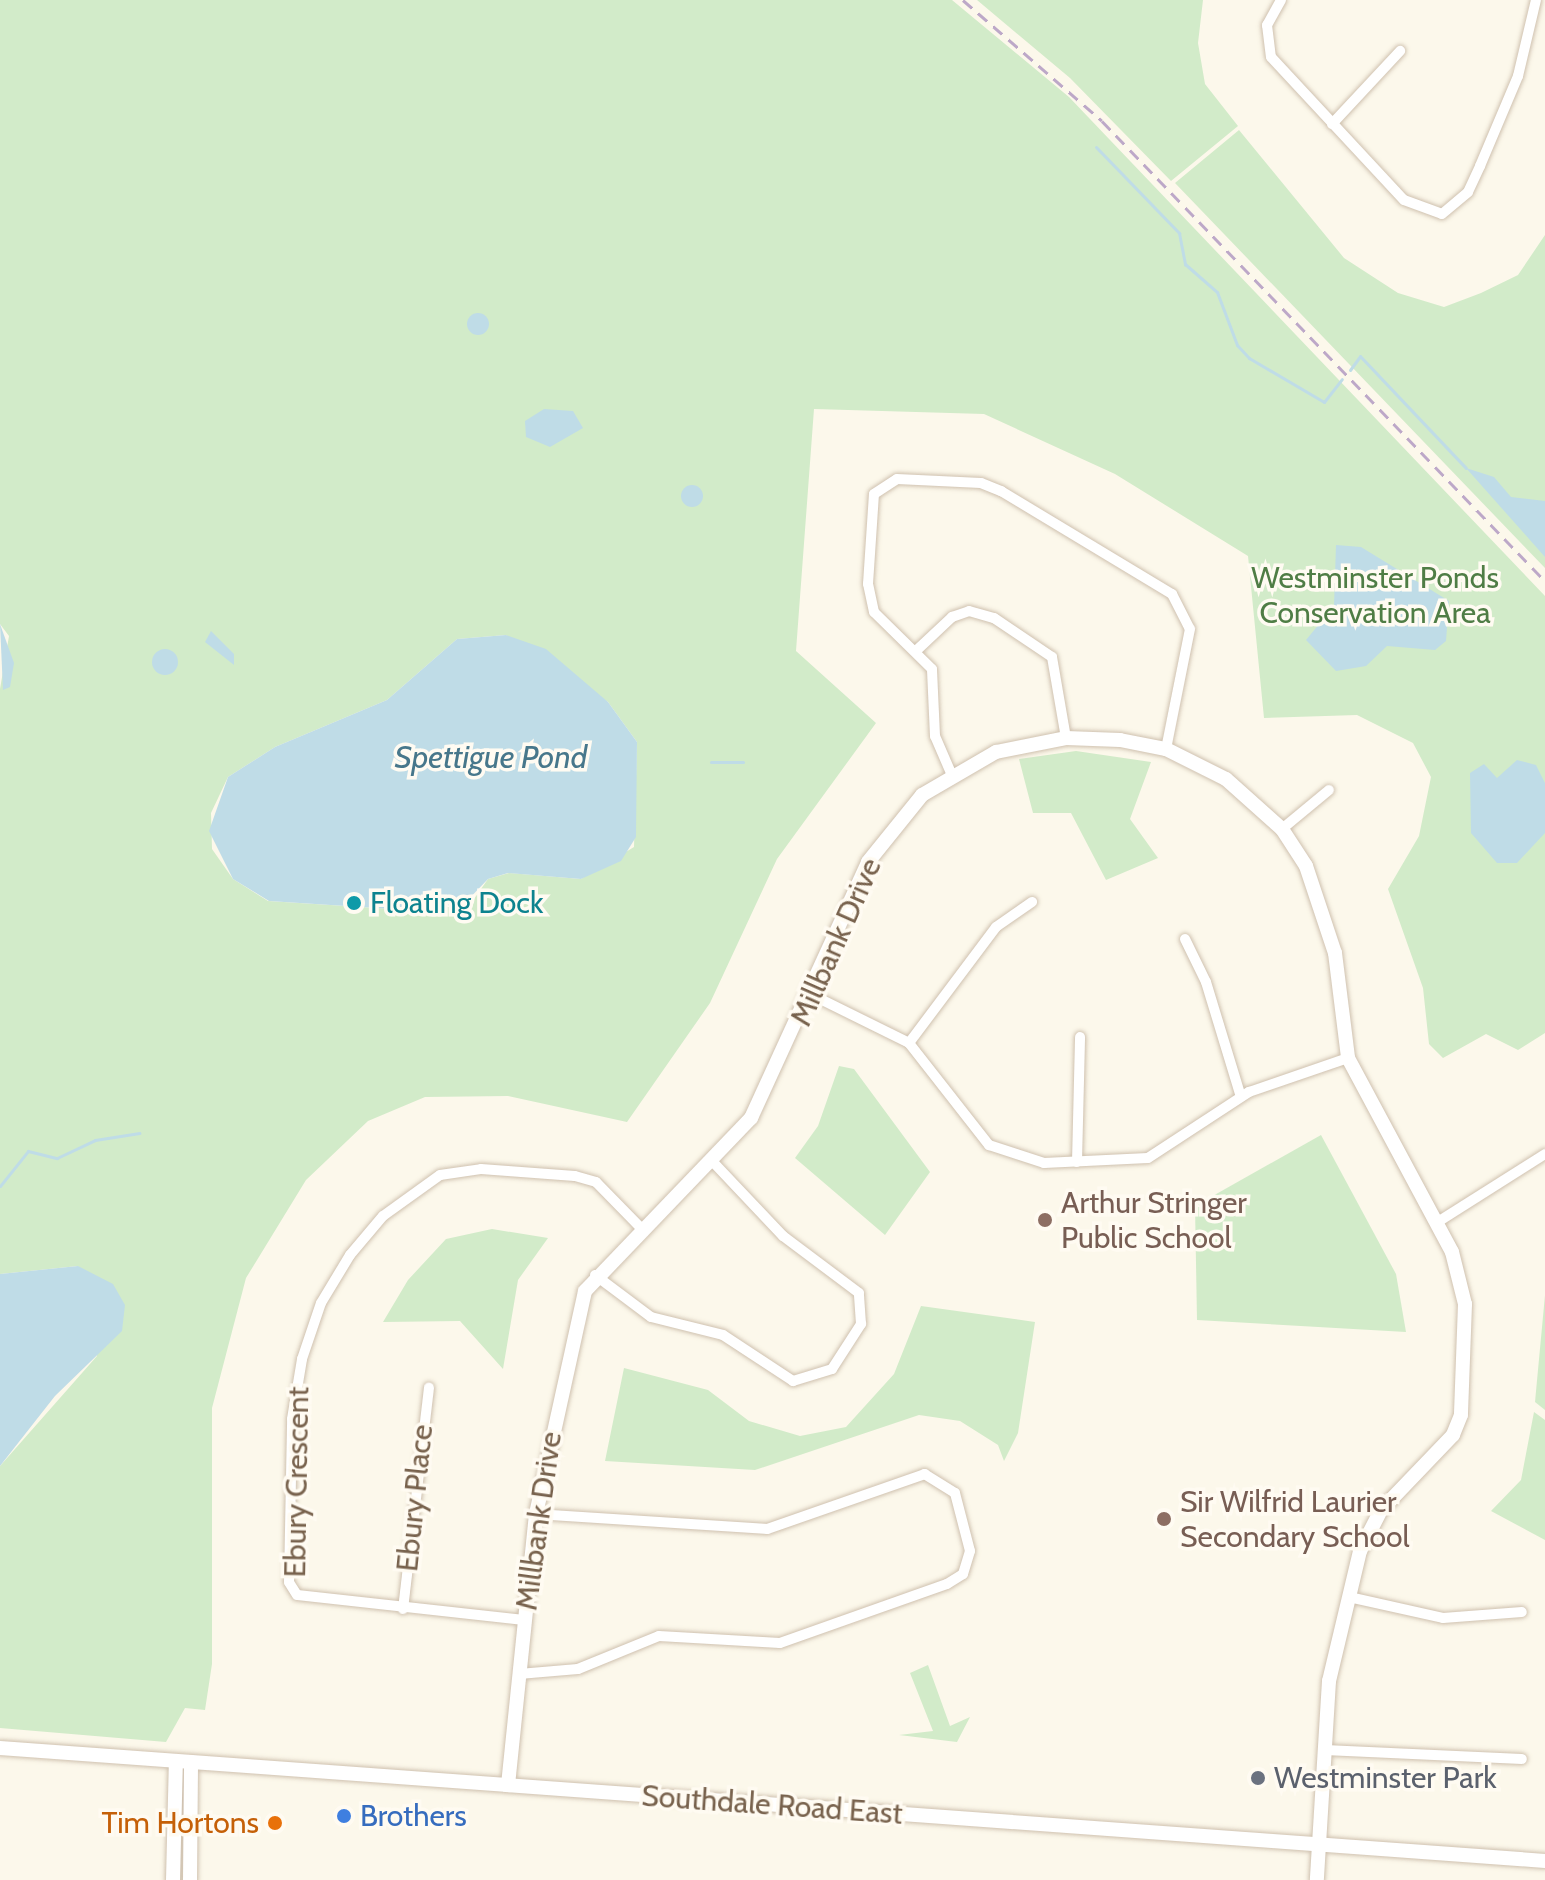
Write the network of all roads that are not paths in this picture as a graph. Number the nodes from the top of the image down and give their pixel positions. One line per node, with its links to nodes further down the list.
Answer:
1 (1281, 0): 4 (street)
2 (1536, 0): 4 (street)
3 (1400, 51): 4 (street)
4 (1332, 124)
5 (918, 649): 6 (street); 7 (street); 8 (street)
6 (1066, 738): 7 (street, Millbank Drive); 8 (street, Millbank Drive)
7 (1166, 749): 10 (street, Millbank Drive)
8 (951, 773): 13 (street, Millbank Drive)
9 (1329, 790): 10 (street)
10 (1282, 829): 16 (street, Millbank Drive)
11 (1032, 902): 15 (street)
12 (1185, 939): 17 (street)
13 (812, 995): 15 (street); 20 (street, Millbank Drive)
14 (1080, 1037): 19 (street)
15 (909, 1043): 19 (street)
16 (1348, 1058): 17 (street); 21 (street, Millbank Drive)
17 (1241, 1097): 19 (street)
18 (1545, 1154): 21 (street)
19 (1077, 1162)
20 (714, 1163): 22 (street, Millbank Drive); 23 (street)
21 (1436, 1223): 26 (street, Millbank Drive)
22 (642, 1229): 23 (street, Millbank Drive); 27 (street, Ebury Crescent)
23 (595, 1275): 25 (street, Millbank Drive)
24 (429, 1388): 27 (street, Ebury Place)
25 (536, 1514): 29 (street, Millbank Drive); 30 (street)
26 (1349, 1597): 28 (street); 32 (street, Millbank Drive)
27 (403, 1609): 29 (street, Ebury Crescent)
28 (1522, 1612)
29 (524, 1620): 30 (street, Millbank Drive)
30 (519, 1674): 35 (street, Millbank Drive)
31 (0, 1748): 34 (street, Southdale Road East)
32 (1325, 1750): 33 (street); 36 (street, Millbank Drive)
33 (1522, 1759)
34 (183, 1761): 35 (street, Southdale Road East); 38 (street); 39 (street)
35 (508, 1785): 36 (street, Southdale Road East)
36 (1319, 1846): 37 (street, Southdale Road East); 40 (street, Millbank Drive)
37 (1545, 1861)
38 (173, 1880)
39 (190, 1880)
40 (1317, 1880)

